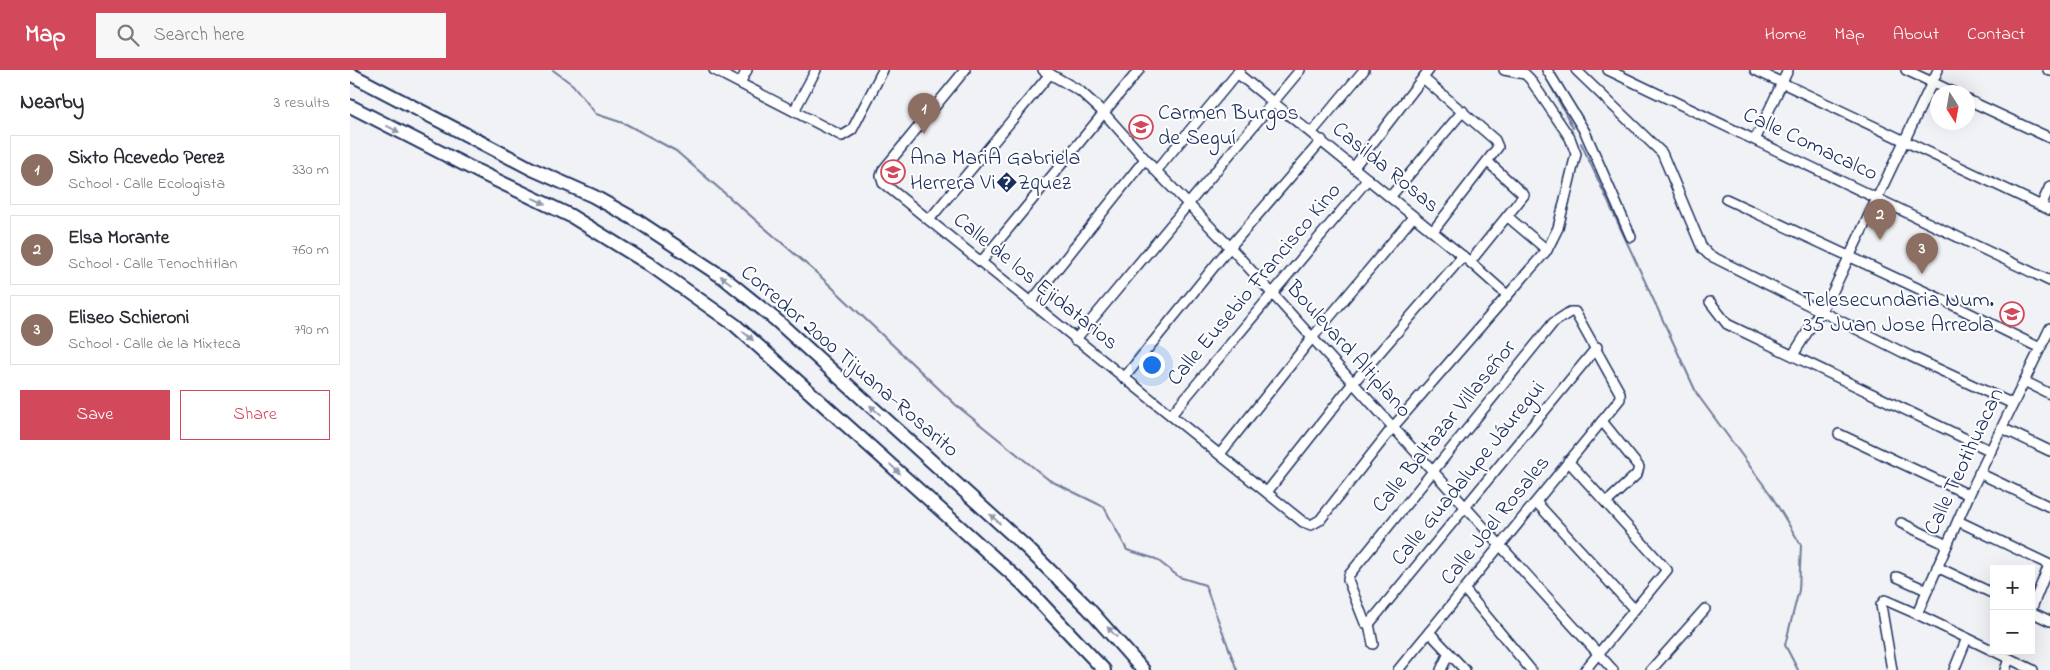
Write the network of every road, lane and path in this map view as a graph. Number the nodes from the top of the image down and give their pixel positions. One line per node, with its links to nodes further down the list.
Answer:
1 (714, 70): 24 (street)
2 (747, 70): 24 (street)
3 (816, 70): 29 (street)
4 (883, 70): 29 (street)
5 (965, 70): 53 (street, Calle de los Ejidatarios)
6 (1139, 70): 31 (street)
7 (1300, 70): 26 (street)
8 (1364, 70): 32 (street)
9 (1548, 70): 33 (street)
10 (1576, 70): 67 (street)
11 (1608, 70): 37 (street, Calle Comacalco)
12 (1755, 70): 23 (street)
13 (1788, 70): 23 (street)
14 (1906, 70): 22 (street)
15 (1938, 70): 22 (street)
16 (1239, 71): 26 (street, Casilda Rosas); 42 (street)
17 (1508, 71): 19 (street)
18 (1046, 72): 31 (street, Boulevard Altiplano); 53 (street)
19 (1524, 72): 34 (street)
20 (350, 74): 121 (highway, Corredor 2000 Tijuana-Rosarito, one-way to 20)
21 (1426, 74): 30 (street); 41 (street)
22 (1932, 82): 25 (street); 38 (street)
23 (1782, 83): 37 (street); 38 (street)
24 (740, 84): 29 (street)
25 (1938, 85)
26 (1273, 102): 32 (street, Casilda Rosas); 48 (street)
27 (1975, 103): 35 (street)
28 (350, 106): 120 (highway, Corredor 2000 Tijuana-Rosarito, one-way to 120)
29 (794, 111)
30 (1462, 111): 40 (street); 45 (street)
31 (1104, 113): 39 (street, Boulevard Altiplano); 60 (street)
32 (1312, 132): 36 (street, Casilda Rosas)
33 (1585, 132): 34 (street); 55 (street)
34 (1570, 138): 57 (street)
35 (2050, 138)
36 (1322, 140): 41 (street, Casilda Rosas); 56 (street)
37 (1755, 140): 46 (street, Calle Comacalco)
38 (1903, 140): 46 (street); 49 (street)
39 (1145, 159): 42 (street, Boulevard Altiplano); 66 (street)
40 (1488, 162): 52 (street); 54 (street)
41 (1354, 167): 43 (street, Casilda Rosas)
42 (1156, 171): 48 (street, Boulevard Altiplano)
43 (1368, 178): 45 (street, Casilda Rosas); 63 (street, Calle Eusebio Francisco Kino)
44 (2050, 186): 49 (street)
45 (1390, 197): 51 (street, Casilda Rosas)
46 (1877, 197): 59 (street); 62 (street, Calle Comacalco)
47 (1726, 199): 59 (street)
48 (1189, 205): 56 (street, Boulevard Altiplano); 71 (street)
49 (2041, 206): 50 (street)
50 (2050, 210)
51 (1414, 216): 54 (street, Casilda Rosas); 69 (street)
52 (1508, 217): 57 (street); 61 (street)
53 (929, 220): 60 (street, Calle de los Ejidatarios)
54 (1433, 231): 58 (street, Casilda Rosas)
55 (1631, 237)
56 (1230, 246): 63 (street, Boulevard Altiplano); 75 (street)
57 (1547, 250): 64 (street)
58 (1463, 256): 61 (street, Casilda Rosas); 77 (street)
59 (1849, 257): 67 (street); 73 (street)
60 (981, 262): 66 (street, Calle de los Ejidatarios)
61 (1470, 262): 64 (street, Casilda Rosas)
62 (2050, 281)
63 (1272, 293): 69 (street, Boulevard Altiplano); 80 (street, Calle Eusebio Francisco Kino)
64 (1507, 295): 82 (street)
65 (1710, 302): 74 (street)
66 (1030, 303): 71 (street, Calle de los Ejidatarios)
67 (1820, 310): 74 (street); 79 (street)
68 (2050, 328): 70 (street, Calle Teotihuacan)
69 (1312, 338): 77 (street, Boulevard Altiplano); 87 (street)
70 (2048, 339): 73 (street, Calle Teotihuacan)
71 (1075, 340): 75 (street, Calle de los Ejidatarios)
72 (1597, 348): 81 (street, Calle Joel Rosales); 89 (street, Calle Baltazar Villaseñor); 95 (street, Calle Guadalupe Jáuregui)
73 (2040, 348): 76 (street, Calle Teotihuacan)
74 (1792, 355): 85 (street)
75 (1124, 378): 80 (street, Calle de los Ejidatarios)
76 (2024, 381): 78 (street); 79 (street, Calle Teotihuacan)
77 (1353, 383): 82 (street, Boulevard Altiplano); 91 (street)
78 (2050, 394)
79 (2013, 404): 83 (street, Calle Teotihuacan)
80 (1171, 415): 87 (street, Calle de los Ejidatarios)
81 (1602, 420): 88 (street, Calle Joel Rosales); 94 (street)
82 (1393, 427): 89 (street, Boulevard Altiplano); 91 (street, Calle de los Ejidatarios)
83 (2002, 428): 85 (street, Calle Teotihuacan); 86 (street)
84 (1839, 434): 92 (street)
85 (1991, 451): 90 (street, Calle Teotihuacan)
86 (2050, 452)
87 (1220, 454): 91 (street, Calle de los Ejidatarios)
88 (1568, 461): 93 (street, Calle Joel Rosales); 94 (street)
89 (1433, 472): 95 (street, Boulevard Altiplano); 113 (street, Calle Baltazar Villaseñor)
90 (1980, 473): 92 (street, Calle Teotihuacan); 96 (street)
91 (1267, 492)
92 (1969, 495): 97 (street, Calle Teotihuacan)
93 (1536, 502): 100 (street, Calle Joel Rosales); 107 (street)
94 (1606, 503): 107 (street)
95 (1465, 506): 100 (street, Boulevard Altiplano); 113 (street, Calle Guadalupe Jáuregui)
96 (2050, 507)
97 (1958, 521): 99 (street, Calle Teotihuacan); 101 (street)
98 (1901, 523): 99 (street)
99 (1948, 544): 102 (street, Calle Teotihuacan)
100 (1501, 545): 104 (street, Calle Joel Rosales); 118 (street, Boulevard Altiplano)
101 (2050, 565): 109 (street)
102 (1937, 567): 105 (street, Calle Teotihuacan); 106 (street)
103 (1897, 577): 105 (street)
104 (1465, 590): 114 (street, Calle Joel Rosales); 125 (street)
105 (1926, 590): 111 (street, Calle Teotihuacan)
106 (1990, 592)
107 (1634, 609): 118 (street)
108 (1705, 609): 128 (street)
109 (2031, 610)
110 (2035, 613): 112 (street)
111 (1918, 614): 115 (street); 129 (street)
112 (2050, 621)
113 (1369, 624): 116 (street)
114 (1429, 632): 117 (street); 122 (street, Calle Joel Rosales)
115 (1967, 638): 119 (street); 130 (street)
116 (1373, 644)
117 (1449, 653): 123 (street); 124 (street)
118 (1598, 654): 126 (street); 127 (street, Boulevard Altiplano)
119 (2010, 659): 131 (street); 132 (street)
120 (1104, 670)
121 (1143, 670)
122 (1398, 670)
123 (1441, 670)
124 (1466, 670)
125 (1531, 670)
126 (1585, 670)
127 (1613, 670)
128 (1651, 670)
129 (1892, 670)
130 (1954, 670)
131 (2005, 670)
132 (2033, 670)

